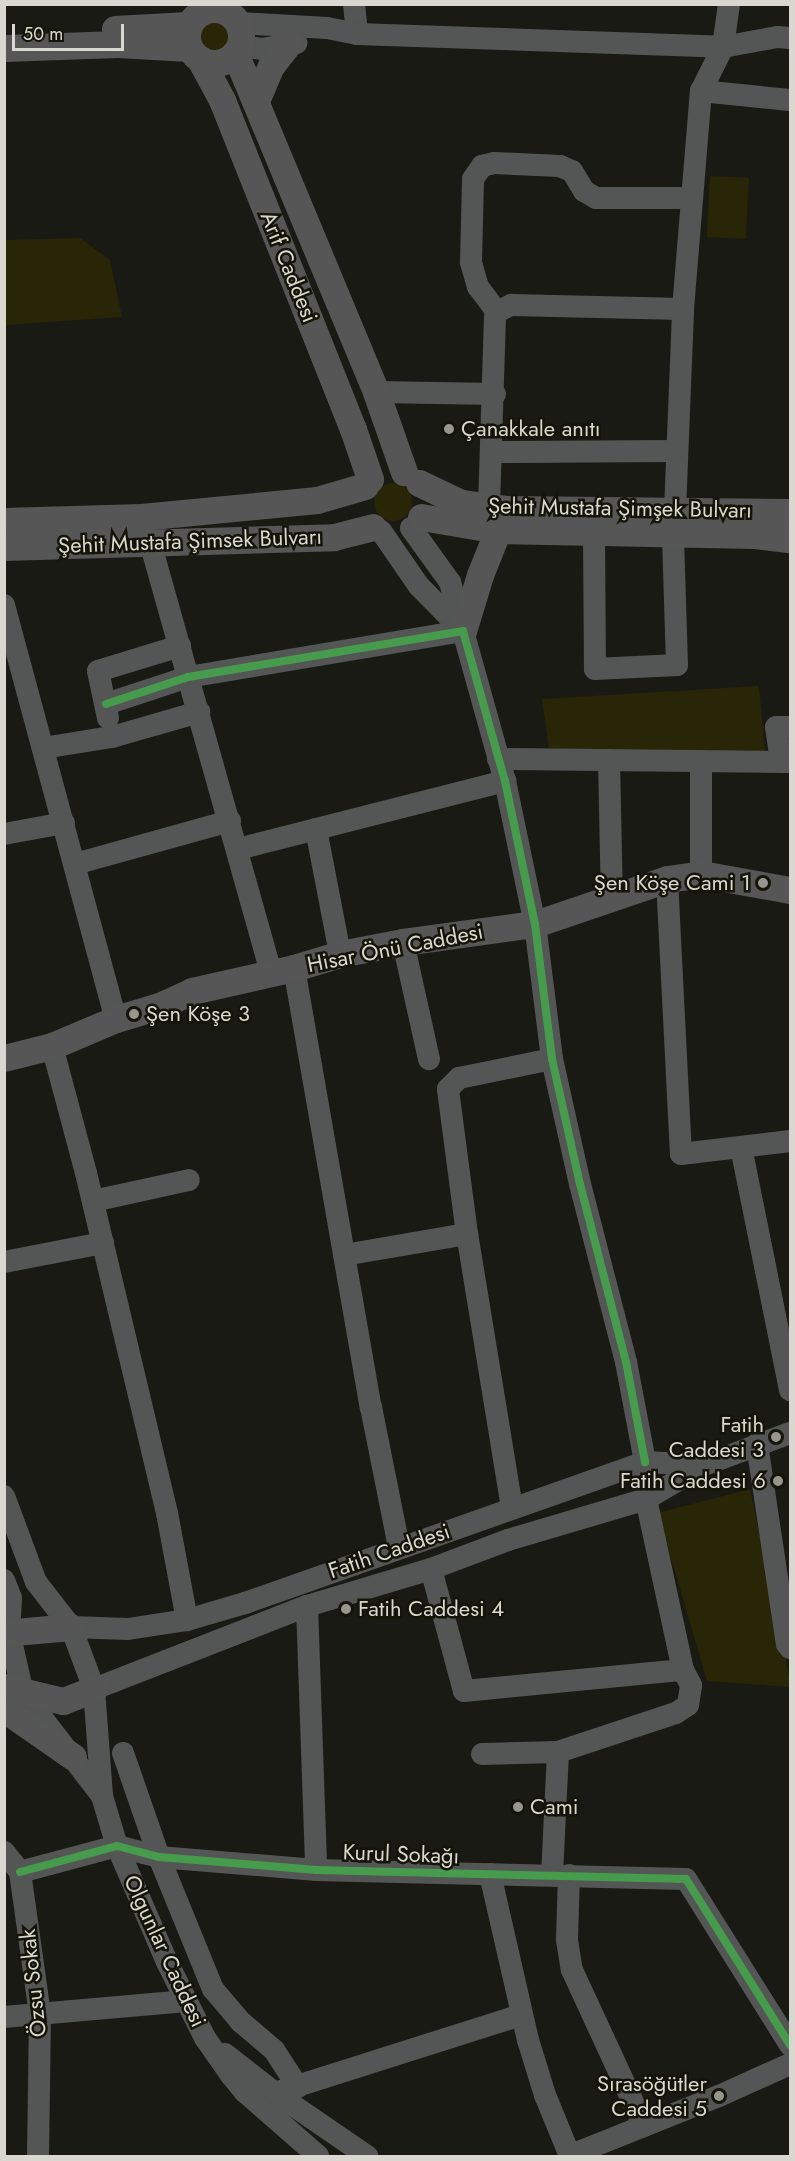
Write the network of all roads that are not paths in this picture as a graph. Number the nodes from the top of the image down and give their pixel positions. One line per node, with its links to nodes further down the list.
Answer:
1 (153, 4): 4 (main road)
2 (354, 4): 8 (street)
3 (729, 4): 11 (street)
4 (130, 28): 6 (main road); 7 (main road)
5 (233, 28): 7 (main road); 7 (main road); 8 (street); 10 (street); 15 (main road, Arif Caddesi)
6 (4, 31)
7 (191, 31): 12 (main road); 24 (main road, Arif Caddesi)
8 (351, 33): 10 (street); 11 (street)
9 (790, 38): 11 (street)
10 (288, 44): 15 (main road)
11 (723, 47): 13 (street)
12 (4, 48)
13 (701, 91): 14 (street); 16 (street)
14 (790, 100)
15 (256, 101): 19 (main road, Arif Caddesi)
16 (692, 198): 17 (street); 18 (street)
17 (683, 309): 18 (street); 21 (street)
18 (497, 312): 20 (street)
19 (376, 392): 20 (street); 23 (main road, Arif Caddesi)
20 (495, 394): 22 (street)
21 (677, 451): 22 (street); 29 (street)
22 (493, 452): 26 (street)
23 (411, 477): 24 (main road, Şehit Mustafa Şimsek Bulvarı); 26 (main road, Şehit Mustafa Şimşek Bulvarı); 28 (main road)
24 (368, 482): 27 (main road, Şehit Mustafa Şimsek Bulvarı); 30 (main road)
25 (790, 512): 29 (main road, Şehit Mustafa Şimşek Bulvarı)
26 (494, 519): 28 (main road, Şehit Mustafa Şimşek Bulvarı); 29 (main road, Şehit Mustafa Şimşek Bulvarı); 31 (main road, Şehit Mustafa Şimşek Bulvarı); 36 (main road)
27 (4, 521)
28 (416, 522): 30 (main road, Şehit Mustafa Şimsek Bulvarı); 36 (street)
29 (674, 523): 31 (main road, Şehit Mustafa Şimşek Bulvarı); 31 (street); 32 (main road, Şehit Mustafa Şimşek Bulvarı)
30 (377, 529): 33 (main road, Şehit Mustafa Şimsek Bulvarı); 36 (street)
31 (594, 532)
32 (790, 539)
33 (150, 542): 34 (main road, Şehit Mustafa Şimsek Bulvarı); 37 (street)
34 (4, 547)
35 (6, 619): 43 (street)
36 (463, 631): 38 (street); 44 (street)
37 (180, 646): 38 (street); 39 (street)
38 (188, 677): 39 (street); 40 (street)
39 (106, 704): 42 (street)
40 (199, 712): 42 (street); 49 (street)
41 (790, 727): 47 (street)
42 (112, 737): 43 (street)
43 (43, 748): 50 (street)
44 (498, 759): 45 (street); 48 (street)
45 (609, 760): 46 (street); 58 (street)
46 (701, 761): 47 (street); 55 (street)
47 (786, 762)
48 (505, 781): 51 (street); 59 (street)
49 (230, 821): 53 (street); 54 (street)
50 (64, 823): 52 (street); 54 (street)
51 (316, 829): 53 (street); 61 (street)
52 (4, 834)
53 (238, 849): 62 (street)
54 (75, 864): 63 (street)
55 (701, 874): 56 (main road, Hisar Önü Caddesi); 57 (main road, Hisar Önü Caddesi)
56 (667, 879): 58 (main road, Hisar Önü Caddesi); 69 (street)
57 (790, 890)
58 (612, 898): 59 (main road, Hisar Önü Caddesi)
59 (535, 924): 60 (main road, Hisar Önü Caddesi); 67 (street)
60 (403, 942): 61 (main road, Hisar Önü Caddesi); 66 (street)
61 (340, 954): 62 (main road, Hisar Önü Caddesi)
62 (282, 971): 63 (main road, Hisar Önü Caddesi); 74 (street)
63 (116, 1018): 64 (main road, Hisar Önü Caddesi)
64 (52, 1046): 65 (main road, Hisar Önü Caddesi); 71 (street)
65 (4, 1058)
66 (429, 1059)
67 (552, 1059): 72 (street); 79 (street)
68 (790, 1141): 69 (street)
69 (741, 1147): 76 (street)
70 (189, 1180): 71 (street)
71 (93, 1201): 73 (street)
72 (468, 1234): 74 (street); 83 (street)
73 (103, 1243): 75 (street); 88 (street)
74 (344, 1255): 84 (street)
75 (4, 1262)
76 (790, 1390)
77 (790, 1432): 78 (street, Fatih Caddesi)
78 (757, 1443): 80 (street, Fatih Caddesi); 91 (street)
79 (645, 1462): 80 (street, Fatih Caddesi); 83 (street, Fatih Caddesi)
80 (704, 1464): 82 (street, Fatih Caddesi)
81 (4, 1497): 89 (street, Olgunlar Caddesi)
82 (646, 1499): 85 (street, Fatih Caddesi); 92 (street)
83 (512, 1508): 84 (street, Fatih Caddesi)
84 (399, 1547): 88 (street, Fatih Caddesi)
85 (431, 1569): 87 (street, Fatih Caddesi); 92 (street)
86 (4, 1580): 90 (street)
87 (307, 1606): 93 (street, Fatih Caddesi); 103 (street)
88 (187, 1620): 89 (street, Fatih Caddesi)
89 (70, 1628): 90 (main road); 93 (street, Olgunlar Caddesi)
90 (7, 1632): 94 (street)
91 (790, 1648)
92 (683, 1670): 95 (street)
93 (94, 1689): 94 (main road); 99 (street, Olgunlar Caddesi)
94 (9, 1704): 98 (main road)
95 (558, 1752): 97 (street); 106 (street)
96 (123, 1753): 102 (street)
97 (482, 1754)
98 (73, 1757): 99 (street, Olgunlar Caddesi)
99 (102, 1796): 100 (street, Olgunlar Caddesi)
100 (117, 1846): 102 (street, Kurul Sokağı); 104 (street); 107 (street, Olgunlar Caddesi)
101 (4, 1852): 104 (street)
102 (159, 1857): 103 (street, Kurul Sokağı); 114 (street)
103 (316, 1870): 105 (street, Kurul Sokağı)
104 (20, 1872): 108 (street, Özsu Sokak)
105 (490, 1874): 106 (street, Kurul Sokağı); 109 (street)
106 (561, 1875): 112 (street, Kurul Sokağı); 116 (street)
107 (186, 2001): 108 (street); 111 (street, Olgunlar Caddesi)
108 (40, 2014): 110 (street); 118 (street, Özsu Sokak)
109 (521, 2015): 114 (street); 117 (street)
110 (4, 2018)
111 (206, 2038): 115 (street); 119 (street, Olgunlar Caddesi)
112 (790, 2045)
113 (790, 2064): 116 (street)
114 (298, 2087): 115 (street)
115 (275, 2093): 120 (street)
116 (644, 2126): 117 (street)
117 (570, 2156)
118 (38, 2157)
119 (318, 2157)
120 (368, 2157)

